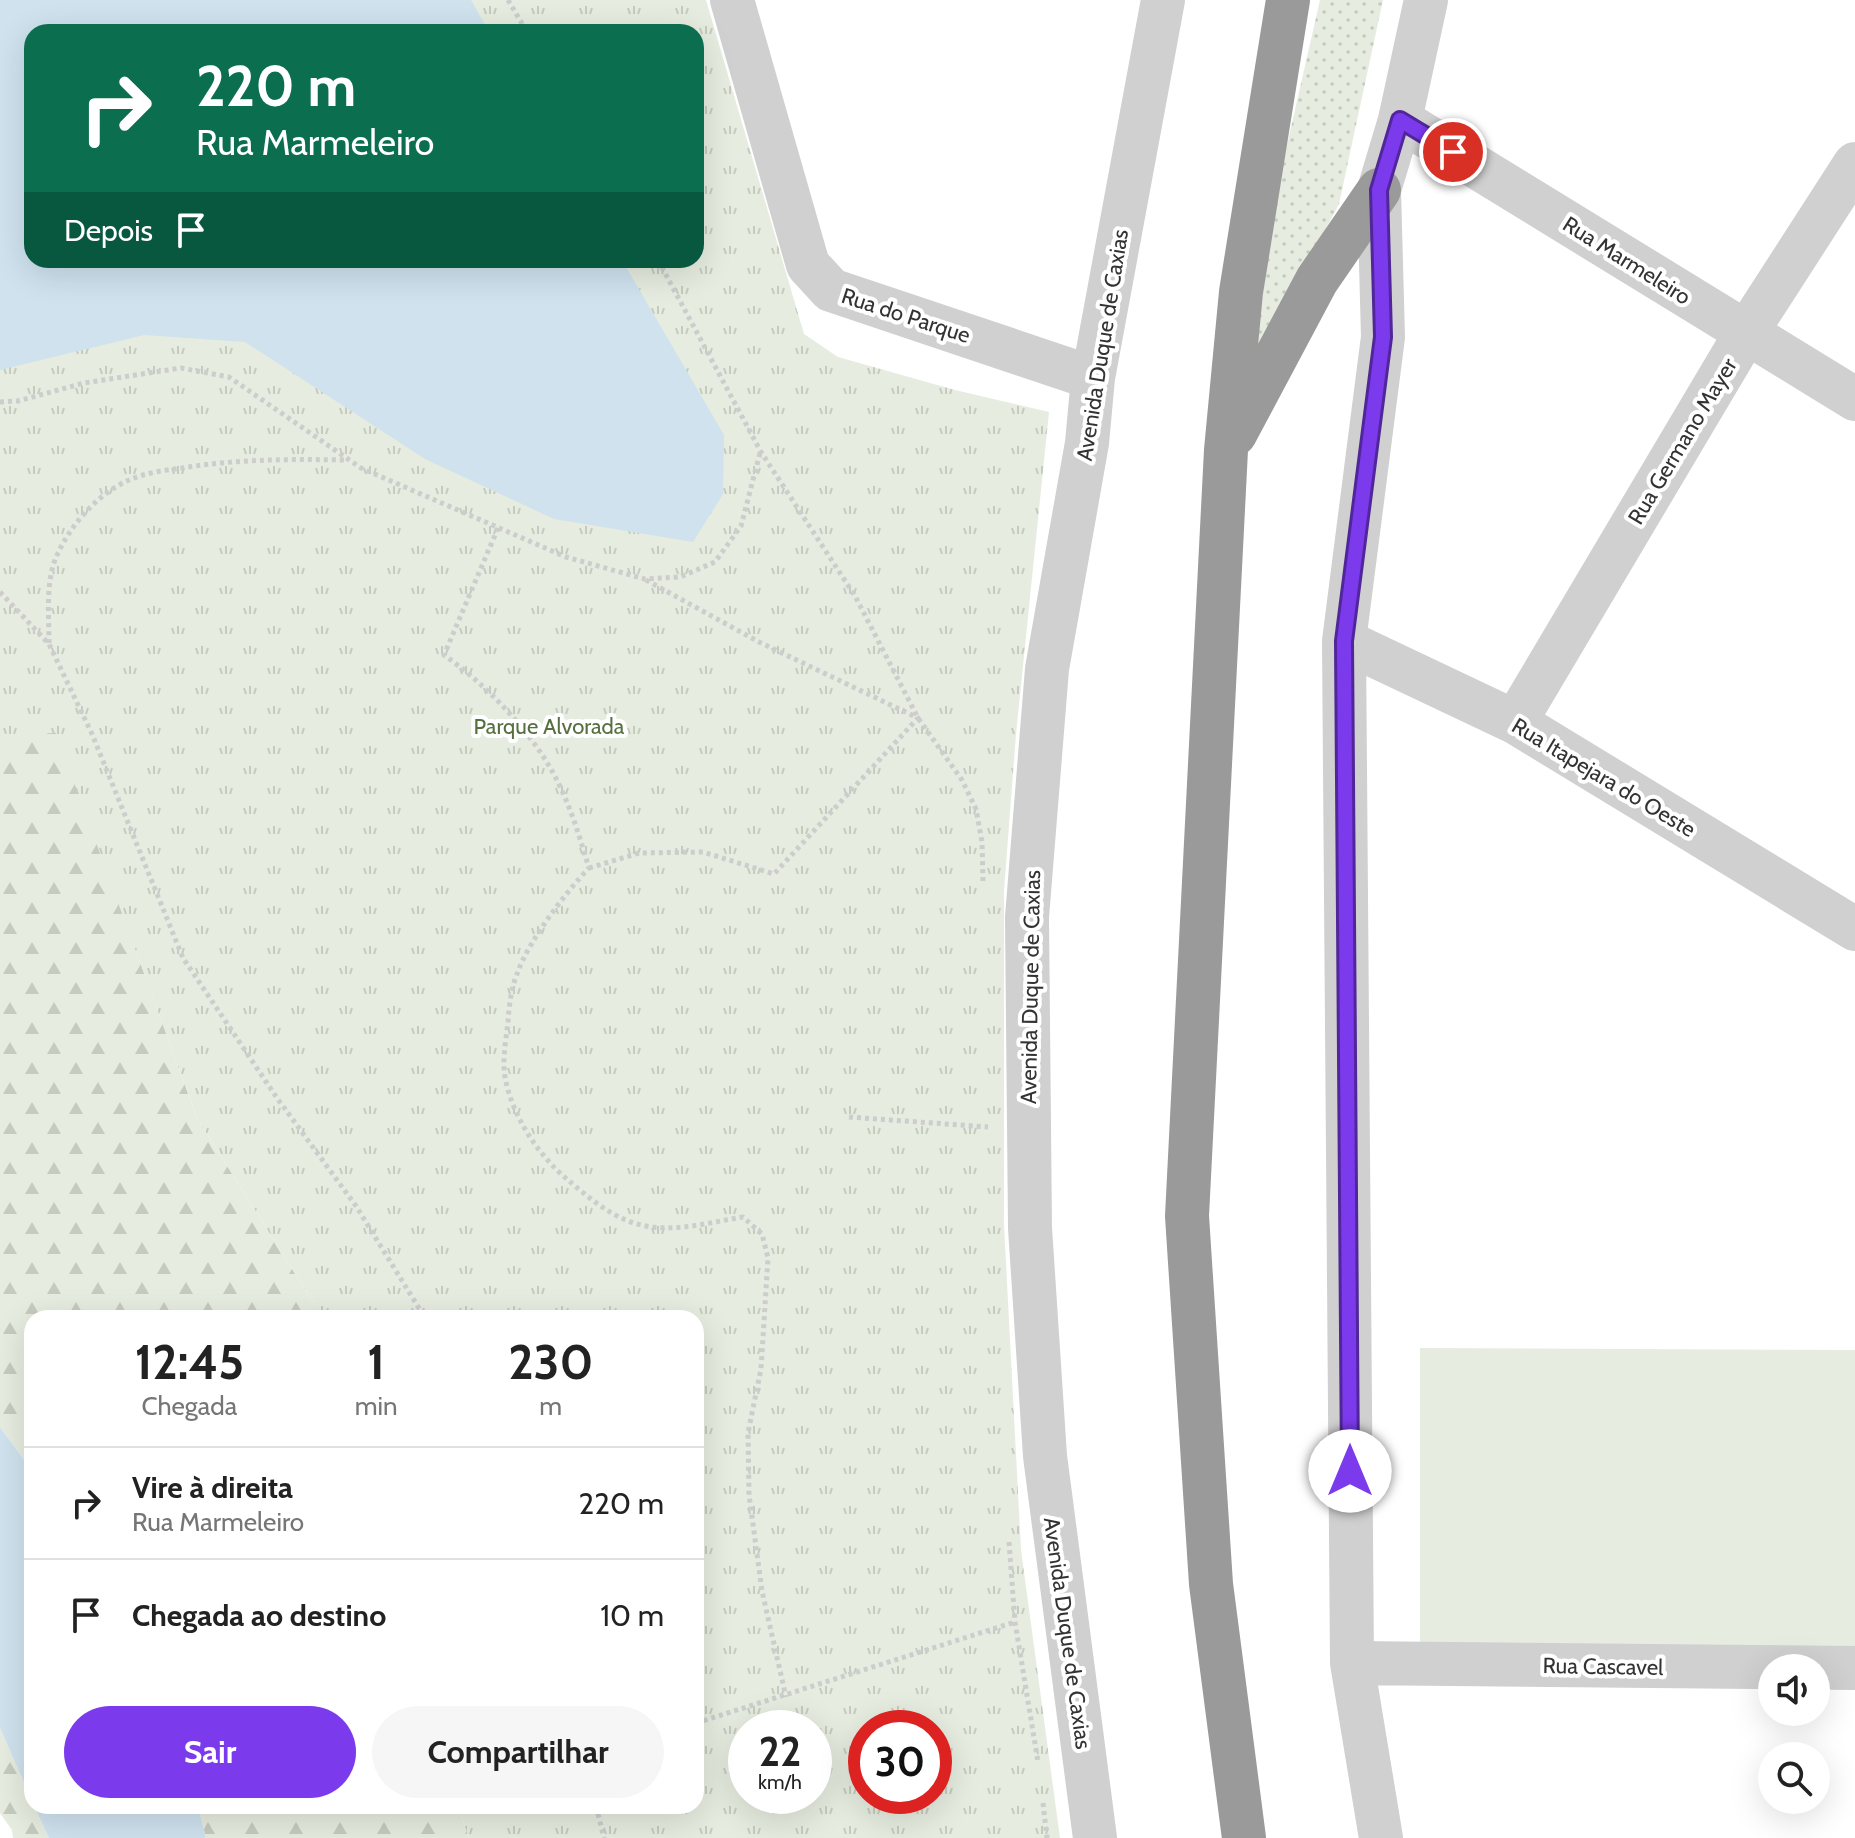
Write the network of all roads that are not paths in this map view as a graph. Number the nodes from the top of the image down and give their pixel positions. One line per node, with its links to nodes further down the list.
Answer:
1 (732, 0): 9 (street, Rua do Parque)
2 (1163, 0): 9 (street, Avenida Duque de Caxias)
3 (1426, 0): 5 (street)
4 (1288, 11): 11 (highway)
5 (1400, 120): 7 (street); 8 (street, Rua Marmeleiro)
6 (1855, 164): 8 (street, Rua Germano Mayer)
7 (1379, 190): 11 (highway); 12 (street)
8 (1746, 333): 10 (street, Rua Marmeleiro); 13 (street, Rua Germano Mayer)
9 (1093, 378): 17 (street, Avenida Duque de Caxias)
10 (1855, 399)
11 (1226, 450): 18 (highway)
12 (1344, 641): 13 (street, Rua Itapejara do Oeste); 15 (street)
13 (1515, 722): 14 (street, Rua Itapejara do Oeste)
14 (1855, 929)
15 (1352, 1663): 16 (street, Rua Cascavel); 19 (street)
16 (1855, 1668)
17 (1095, 1838)
18 (1244, 1838)
19 (1381, 1838)

